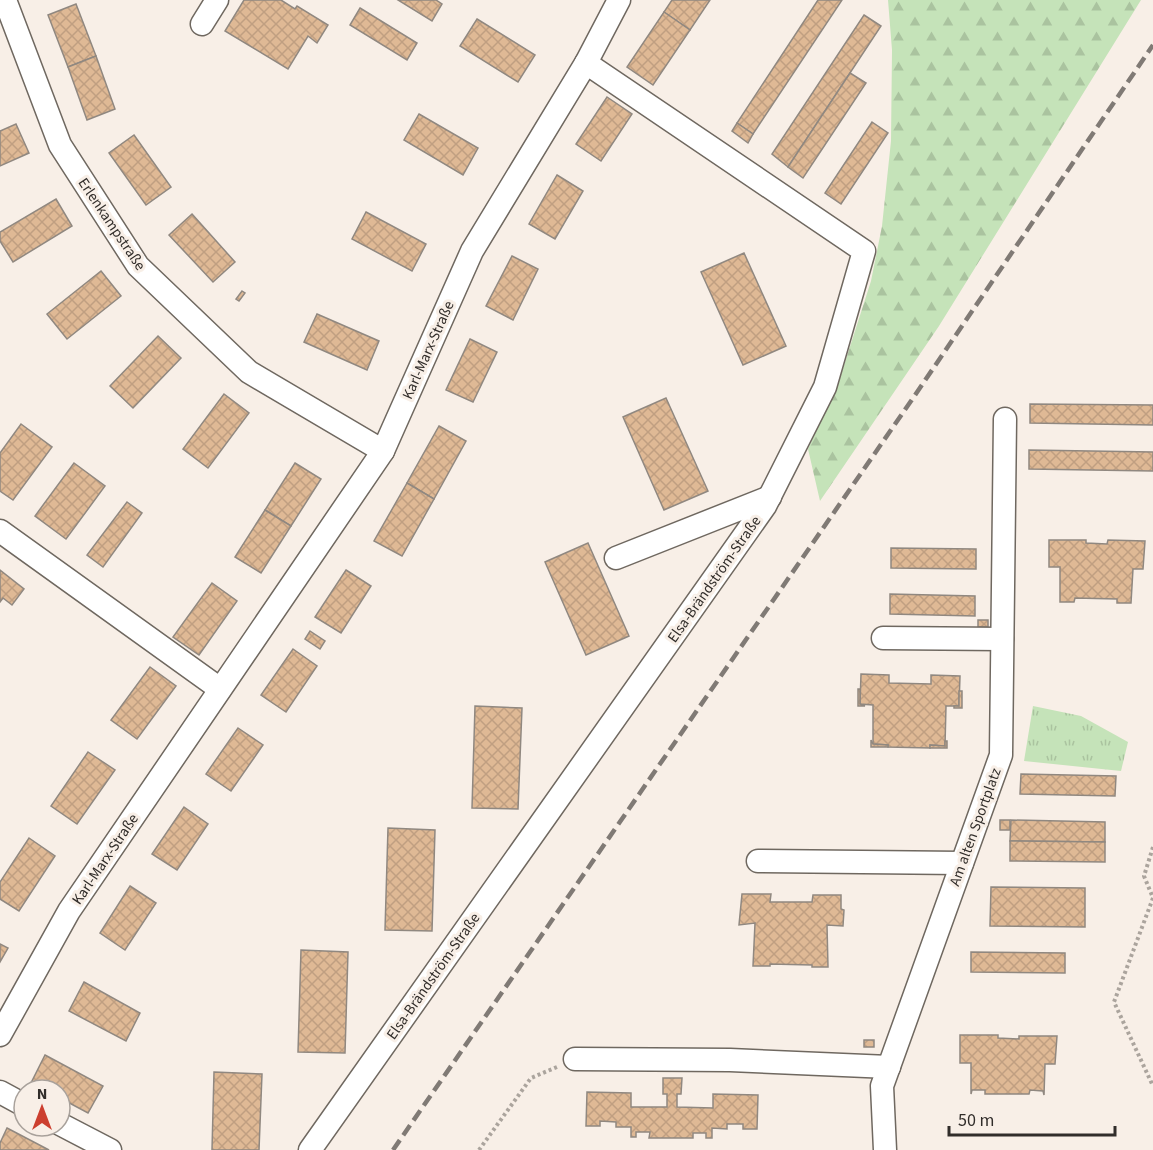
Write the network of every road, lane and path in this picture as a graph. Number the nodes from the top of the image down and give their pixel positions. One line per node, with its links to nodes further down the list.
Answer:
1 (5, 0): 7 (street, Erlenkampstraße)
2 (217, 0): 4 (street)
3 (619, 0): 5 (street, Karl-Marx-Straße)
4 (202, 24)
5 (586, 63): 7 (street, Karl-Marx-Straße); 8 (street, Elsa-Brändström-Straße)
6 (1005, 420): 12 (street, Am alten Sportplatz)
7 (383, 451): 13 (street, Karl-Marx-Straße)
8 (770, 497): 10 (street); 23 (street, Elsa-Brändström-Straße)
9 (0, 531): 13 (street)
10 (616, 558)
11 (883, 638): 12 (street)
12 (1002, 639): 16 (street, Am alten Sportplatz)
13 (220, 689): 17 (street, Karl-Marx-Straße)
14 (1153, 847): 20 (path)
15 (758, 861): 16 (street)
16 (962, 863): 19 (street, Am alten Sportplatz)
17 (0, 1035)
18 (574, 1059): 19 (street); 24 (path)
19 (889, 1067): 25 (street, Am alten Sportplatz)
20 (1153, 1086)
21 (72, 1130): 22 (street)
22 (110, 1150)
23 (310, 1150)
24 (479, 1150)
25 (885, 1150)

